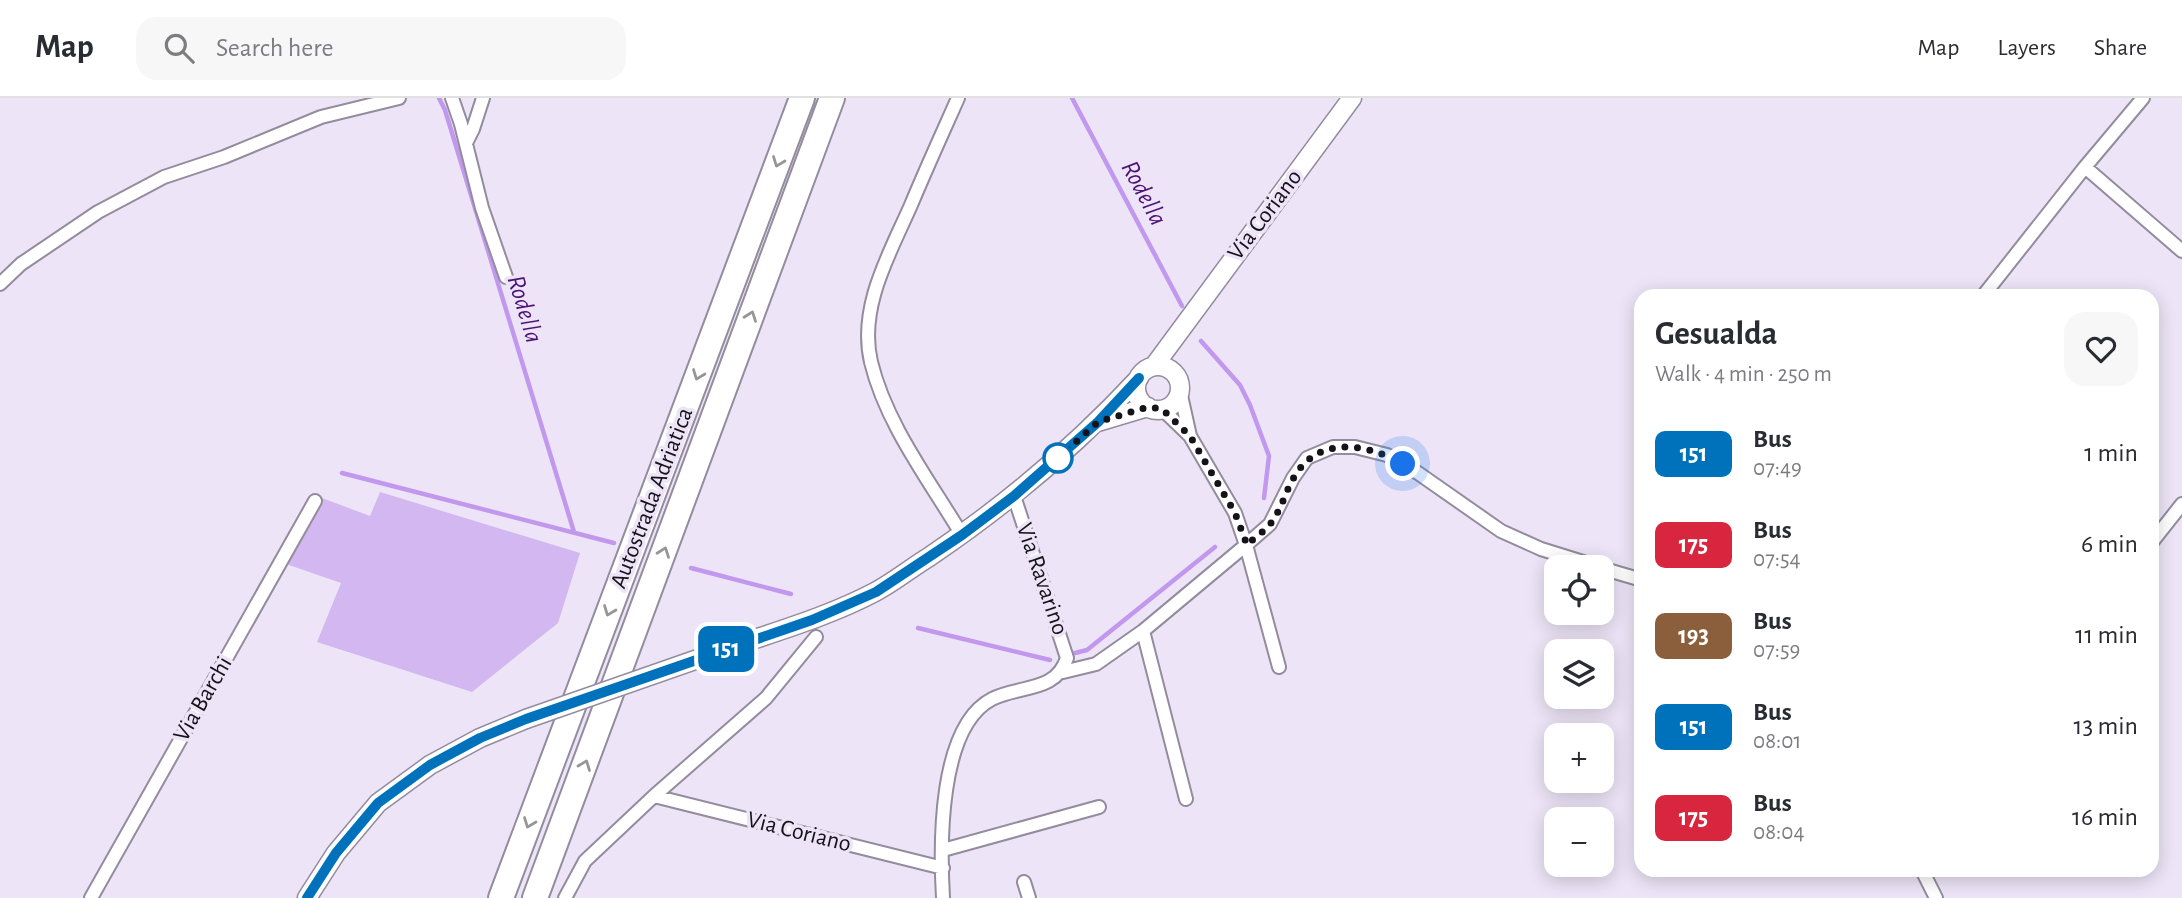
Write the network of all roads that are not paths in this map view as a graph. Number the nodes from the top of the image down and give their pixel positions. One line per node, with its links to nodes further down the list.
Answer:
1 (400, 98): 13 (street)
2 (452, 98): 9 (street)
3 (482, 98): 9 (street)
4 (802, 98): 44 (highway, Autostrada Adriatica, one-way to 44)
5 (832, 98): 45 (highway, Autostrada Adriatica, one-way to 5)
6 (958, 98): 26 (street)
7 (1352, 98): 15 (main road, Via Coriano)
8 (2143, 98): 10 (street)
9 (466, 143): 12 (street)
10 (2085, 167): 11 (street); 14 (street)
11 (2182, 251)
12 (506, 277)
13 (0, 284)
14 (1989, 289)
15 (1177, 333): 16 (main road, Via Coriano); 18 (main road)
16 (1154, 366): 17 (main road); 18 (main road)
17 (1139, 378): 19 (main road); 20 (main road)
18 (1179, 384): 19 (main road); 21 (street)
19 (1155, 408): 20 (main road); 21 (street)
20 (1098, 422): 22 (main road)
21 (1190, 436): 27 (street)
22 (1014, 496): 26 (main road); 34 (street, Via Ravarino)
23 (316, 501): 42 (street, Via Barchi)
24 (2182, 504): 25 (street)
25 (2159, 533)
26 (962, 535): 43 (main road, bridge)
27 (1247, 545): 28 (street); 31 (street); 33 (street)
28 (1561, 555)
29 (1614, 571): 30 (street)
30 (1634, 578)
31 (1143, 631): 34 (street); 36 (street)
32 (816, 638): 35 (street)
33 (1279, 667)
34 (1063, 672): 38 (street, Via Ravarino)
35 (654, 796): 39 (street, Via Coriano); 46 (street)
36 (1186, 799)
37 (1099, 807): 38 (street)
38 (943, 850): 39 (street, Via Ravarino)
39 (943, 868): 47 (street, Via Ravarino)
40 (1926, 877): 49 (street)
41 (1024, 882): 48 (street)
42 (91, 898)
43 (307, 898)
44 (501, 898)
45 (535, 898)
46 (565, 898)
47 (943, 898)
48 (1029, 898)
49 (1936, 898)

